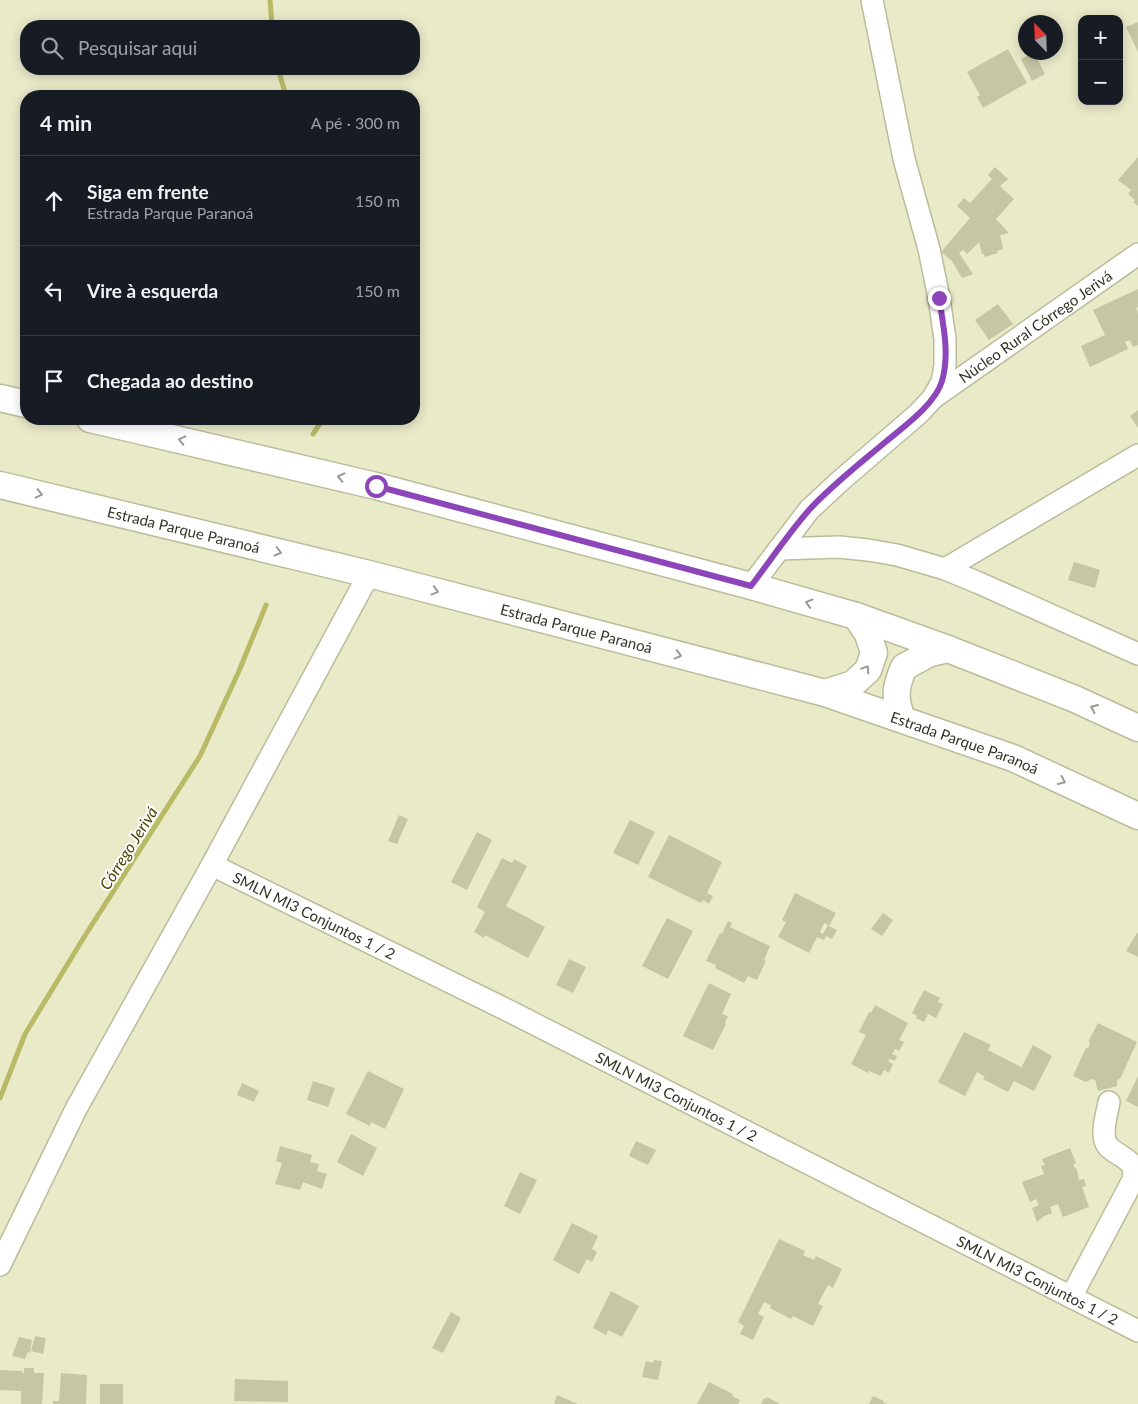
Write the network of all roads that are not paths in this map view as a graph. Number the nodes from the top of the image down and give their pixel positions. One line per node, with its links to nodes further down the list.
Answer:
1 (872, 0): 4 (street)
2 (1138, 254): 4 (street, Núcleo Rural Córrego Jerivá)
3 (0, 398): 5 (main road)
4 (932, 398): 9 (street)
5 (20, 403)
6 (116, 425): 12 (main road, one-way to 6)
7 (1138, 455): 10 (street)
8 (0, 485): 11 (main road, Estrada Parque Paranoá, one-way to 11)
9 (779, 549): 10 (street); 12 (street)
10 (945, 569): 15 (street)
11 (369, 574): 16 (main road, Estrada Parque Paranoá, one-way to 16); 20 (street)
12 (751, 586): 13 (main road, one-way to 12)
13 (856, 616): 14 (main road); 16 (main road, one-way to 13)
14 (948, 649): 17 (main road); 18 (main road, one-way to 14)
15 (1138, 654)
16 (826, 693): 17 (main road, Estrada Parque Paranoá)
17 (902, 719): 19 (main road, Estrada Parque Paranoá, one-way to 19)
18 (1138, 728)
19 (1138, 816)
20 (212, 864): 22 (street); 23 (street, SMLN MI3 Conjuntos 1 / 2)
21 (1109, 1102): 23 (street)
22 (0, 1265)
23 (1071, 1297): 24 (street, SMLN MI3 Conjuntos 1 / 2)
24 (1138, 1331)

